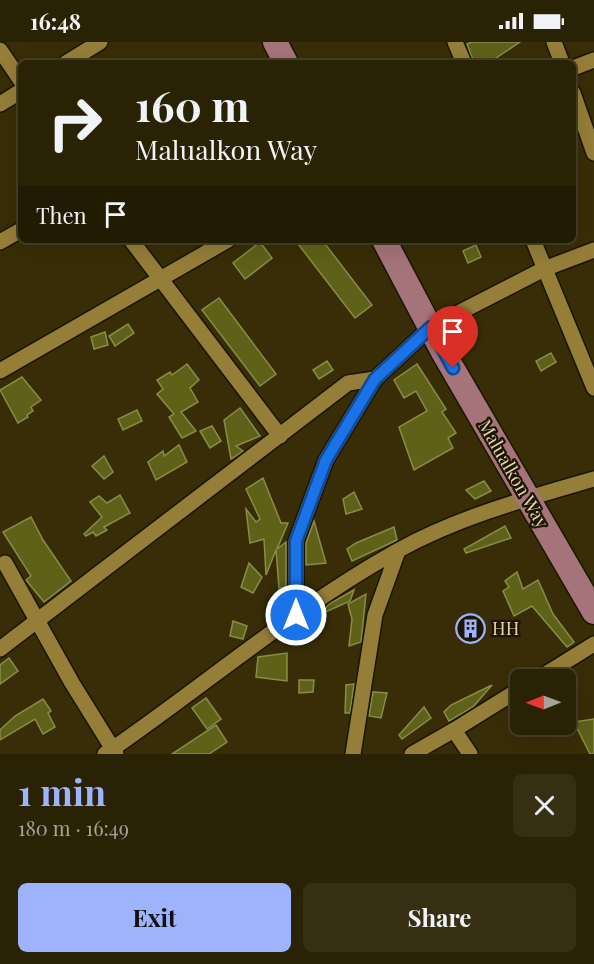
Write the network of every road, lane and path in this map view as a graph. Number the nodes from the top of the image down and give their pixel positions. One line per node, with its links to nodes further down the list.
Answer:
1 (100, 42): 6 (street)
2 (275, 42): 7 (main road)
3 (455, 42): 8 (street)
4 (554, 42): 9 (street)
5 (0, 50): 12 (street)
6 (71, 60)
7 (284, 60)
8 (463, 60)
9 (561, 60)
10 (594, 60): 11 (street)
11 (576, 67)
12 (18, 77)
13 (18, 93): 15 (street)
14 (576, 102): 16 (street)
15 (0, 104)
16 (594, 153)
17 (18, 232): 18 (street)
18 (0, 242)
19 (133, 243): 25 (street)
20 (223, 243): 25 (street)
21 (386, 243): 26 (main road, Malualkon Way)
22 (534, 243): 24 (street)
23 (594, 250): 24 (street)
24 (544, 269): 26 (street); 29 (street)
25 (161, 280): 27 (street); 30 (street)
26 (431, 327): 28 (street); 32 (main road, Malualkon Way)
27 (0, 371)
28 (375, 379): 30 (street); 36 (street)
29 (594, 388)
30 (280, 436): 37 (street)
31 (594, 479): 32 (street)
32 (527, 498): 33 (street); 35 (main road, Malualkon Way)
33 (398, 551): 36 (street); 44 (street)
34 (5, 564): 37 (street)
35 (594, 612)
36 (296, 615): 43 (street)
37 (39, 621): 39 (street); 43 (street)
38 (594, 644): 40 (street)
39 (0, 649)
40 (554, 669)
41 (510, 695): 42 (street)
42 (454, 730): 45 (street); 46 (street)
43 (111, 752)
44 (353, 754)
45 (412, 754)
46 (470, 754)

